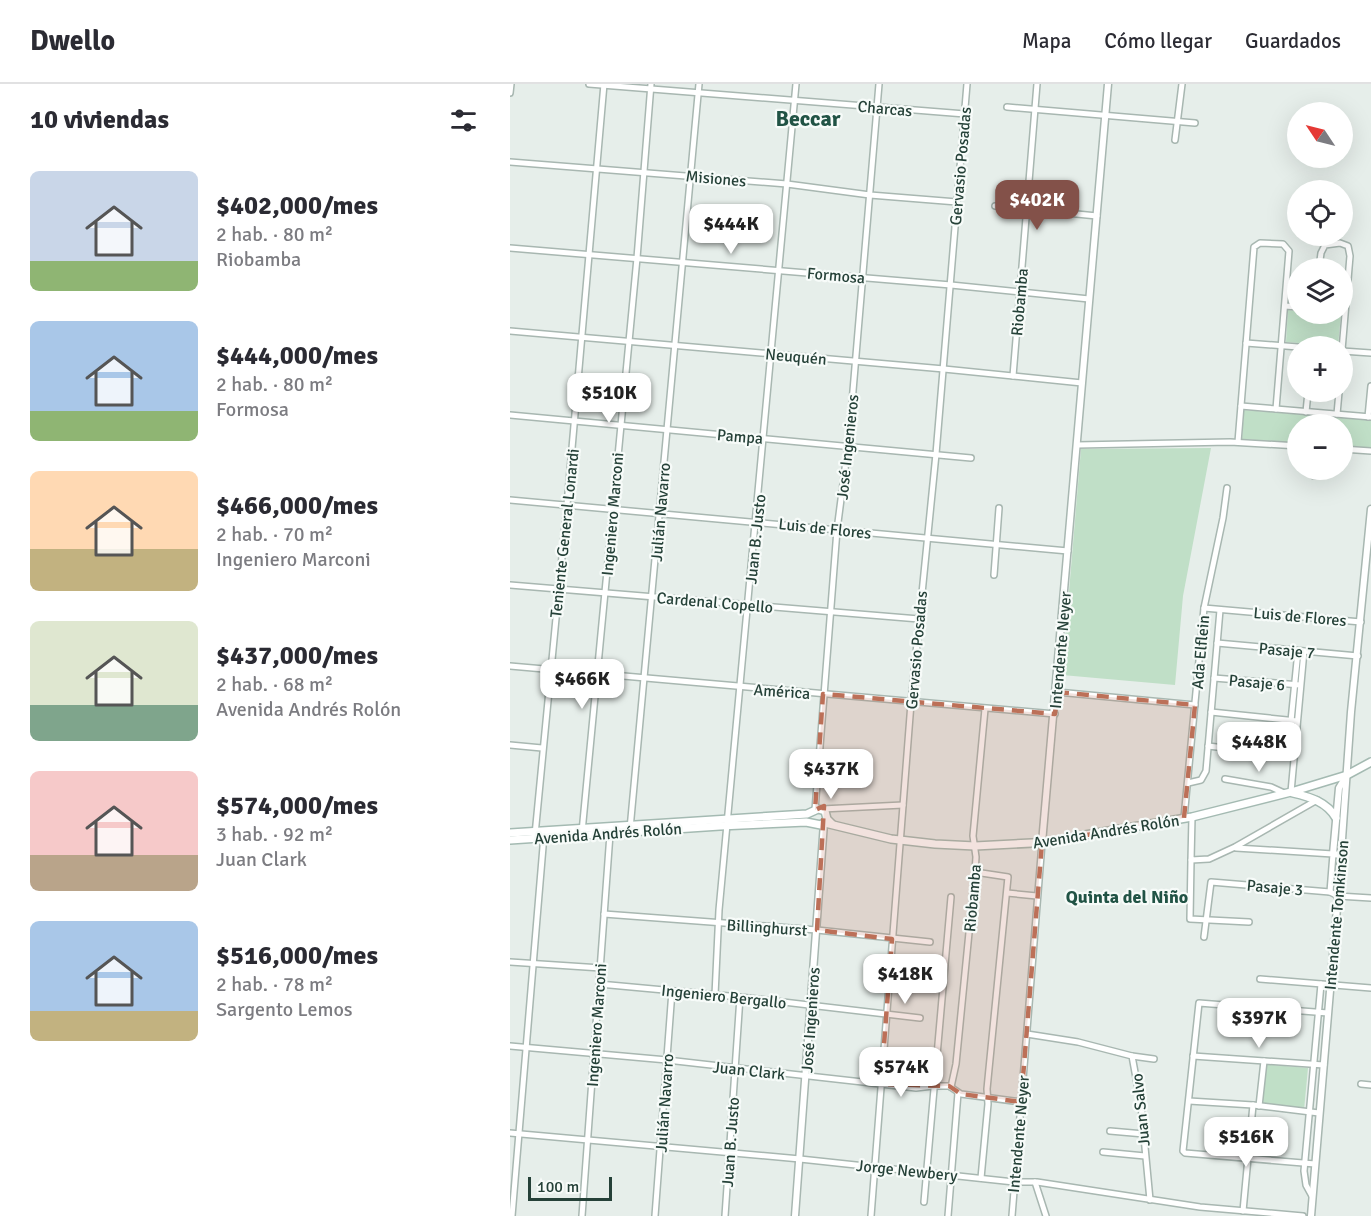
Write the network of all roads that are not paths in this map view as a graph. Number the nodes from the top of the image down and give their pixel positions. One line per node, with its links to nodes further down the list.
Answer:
1 (511, 84): 13 (street)
2 (589, 84): 10 (street, Charcas)
3 (699, 84): 12 (street, Julián Navarro)
4 (796, 84): 14 (street, Juan B. Justo)
5 (879, 84): 15 (street, José Ingenieros)
6 (967, 84): 18 (street, Gervasio Posadas)
7 (1037, 84): 17 (street, Riobamba)
8 (1108, 84): 19 (street, Intendente Neyer)
9 (1182, 84): 20 (street)
10 (604, 85): 11 (street, Charcas); 24 (street, Teniente General Lonardi)
11 (651, 86): 12 (street, Charcas); 25 (street, Ingeniero Marconi)
12 (698, 92): 14 (street, Charcas); 26 (street, Julián Navarro)
13 (510, 93)
14 (794, 100): 15 (street, Charcas); 27 (street, Juan B. Justo)
15 (877, 107): 18 (street, Charcas); 28 (street, José Ingenieros)
16 (1007, 107): 17 (street)
17 (1035, 110): 19 (street); 31 (street, Riobamba)
18 (965, 114): 29 (street, Gervasio Posadas)
19 (1104, 116): 20 (street); 32 (street, Intendente Neyer)
20 (1178, 120): 21 (street); 22 (street)
21 (1195, 123)
22 (1175, 140)
23 (510, 162): 24 (street, Misiones)
24 (597, 169): 25 (street, Misiones); 34 (street, Teniente General Lonardi)
25 (644, 173): 26 (street, Misiones); 35 (street, Ingeniero Marconi)
26 (690, 177): 27 (street, Misiones); 38 (street, Julián Navarro)
27 (787, 184): 28 (street, Misiones); 39 (street, Juan B. Justo)
28 (870, 195): 29 (street, Misiones); 40 (street, José Ingenieros)
29 (957, 202): 41 (street, Gervasio Posadas)
30 (995, 206): 31 (street)
31 (1027, 209): 32 (street); 42 (street, Riobamba)
32 (1098, 216): 43 (street, Intendente Neyer)
33 (510, 248): 34 (street, Formosa)
34 (589, 255): 35 (street, Formosa); 46 (street, Teniente General Lonardi)
35 (637, 258): 38 (street, Formosa); 47 (street, Ingeniero Marconi)
36 (1320, 258): 37 (street)
37 (1350, 258)
38 (683, 262): 39 (street, Formosa); 49 (street, Julián Navarro)
39 (779, 270): 40 (street, Formosa); 54 (street, Juan B. Justo)
40 (862, 277): 41 (street, Formosa); 55 (street, José Ingenieros)
41 (951, 285): 42 (street, Formosa); 56 (street, Gervasio Posadas)
42 (1020, 292): 43 (street, Formosa); 57 (street, Riobamba)
43 (1089, 299): 58 (street, Intendente Neyer)
44 (1285, 306): 48 (street); 50 (street)
45 (510, 331): 46 (street, Neuquén)
46 (582, 337): 47 (street, Neuquén); 69 (street, Teniente General Lonardi)
47 (629, 341): 49 (street, Neuquén); 70 (street, Ingeniero Marconi)
48 (1246, 343): 50 (street); 62 (street)
49 (675, 345): 54 (street, Neuquén); 71 (street, Julián Navarro)
50 (1281, 346): 51 (street); 63 (street)
51 (1287, 346)
52 (1353, 351): 53 (street)
53 (1371, 353)
54 (772, 354): 55 (street, Neuquén); 72 (street, Juan B. Justo)
55 (855, 361): 56 (street, Neuquén); 76 (street, José Ingenieros)
56 (944, 369): 57 (street, Neuquén); 79 (street, Gervasio Posadas)
57 (1013, 376): 58 (street, Neuquén)
58 (1082, 384): 74 (street, Intendente Neyer)
59 (1371, 386): 68 (street)
60 (1307, 402): 64 (street)
61 (1338, 402): 65 (street)
62 (1241, 406): 63 (street); 73 (street)
63 (1276, 409): 64 (street)
64 (1306, 411): 65 (street)
65 (1337, 414)
66 (510, 415): 69 (street, Pampa)
67 (1353, 415): 68 (street)
68 (1370, 417)
69 (575, 421): 70 (street, Pampa); 83 (street, Teniente General Lonardi)
70 (621, 425): 71 (street, Pampa); 86 (street, Ingeniero Marconi)
71 (668, 430): 72 (street, Pampa); 87 (street, Julián Navarro)
72 (764, 439): 76 (street, Pampa); 88 (street, Juan B. Justo)
73 (1238, 442): 74 (street); 75 (street)
74 (1077, 445): 92 (street, Intendente Neyer)
75 (1287, 445)
76 (848, 446): 79 (street, Pampa); 89 (street, José Ingenieros)
77 (1353, 450): 78 (street)
78 (1371, 451)
79 (936, 454): 80 (street, Pampa); 90 (street, Gervasio Posadas)
80 (971, 458)
81 (1227, 488): 99 (street, Ada Elflein)
82 (510, 500): 83 (street, Luis de Flores)
83 (567, 506): 86 (street, Luis de Flores); 95 (street, Teniente General Lonardi)
84 (999, 508): 91 (street)
85 (1371, 509): 103 (street, Intendente Tomkinson)
86 (613, 510): 87 (street, Luis de Flores); 96 (street, Ingeniero Marconi)
87 (660, 514): 88 (street, Luis de Flores); 97 (street, Julián Navarro)
88 (756, 521): 89 (street, Luis de Flores); 98 (street, Juan B. Justo)
89 (837, 530): 90 (street, Luis de Flores); 101 (street, José Ingenieros)
90 (927, 538): 91 (street, Luis de Flores); 102 (street, Gervasio Posadas)
91 (996, 544): 92 (street, Luis de Flores); 93 (street)
92 (1068, 551): 114 (street, Intendente Neyer)
93 (994, 574)
94 (510, 585): 95 (street, Cardenal Copello)
95 (559, 589): 96 (street, Cardenal Copello); 108 (street, Teniente General Lonardi)
96 (605, 593): 97 (street, Cardenal Copello); 109 (street, Ingeniero Marconi)
97 (652, 597): 98 (street, Cardenal Copello); 111 (street, Julián Navarro)
98 (748, 605): 101 (street, Cardenal Copello); 113 (street, Juan B. Justo)
99 (1204, 608): 100 (street, Luis de Flores); 117 (street, Ada Elflein)
100 (1220, 610): 103 (street, Luis de Flores); 104 (street)
101 (831, 612): 102 (street, Cardenal Copello); 115 (street, José Ingenieros)
102 (919, 619): 116 (street, Gervasio Posadas)
103 (1361, 622): 106 (street, Intendente Tomkinson)
104 (1217, 643): 105 (street, Pasaje 7); 110 (street)
105 (1301, 651): 106 (street, Pasaje 7); 112 (street)
106 (1358, 656): 127 (street, Intendente Tomkinson)
107 (510, 666): 108 (street, América)
108 (550, 670): 109 (street, América); 124 (street, Teniente General Lonardi)
109 (597, 674): 111 (street, América); 140 (street, Ingeniero Marconi)
110 (1214, 678): 112 (street, Pasaje 6); 119 (street)
111 (644, 679): 113 (street, América); 139 (street, Julián Navarro)
112 (1297, 685): 121 (street)
113 (740, 688): 115 (street, América); 137 (street, Juan B. Justo)
114 (1057, 692): 117 (street); 120 (street, Intendente Neyer)
115 (824, 694): 116 (street, América); 133 (street, José Ingenieros)
116 (911, 702): 118 (street, América); 132 (street, Gervasio Posadas)
117 (1195, 705): 129 (street, Ada Elflein)
118 (985, 709): 120 (street, América); 148 (street, Riobamba)
119 (1210, 712): 121 (street); 123 (street)
120 (1055, 714): 147 (street, Intendente Neyer)
121 (1294, 721): 125 (street)
122 (510, 745): 124 (street)
123 (1208, 746): 125 (street); 129 (street)
124 (542, 748): 144 (street, Teniente General Lonardi)
125 (1294, 756): 130 (street)
126 (1371, 762): 127 (main road, Avenida Andrés Rolón)
127 (1347, 775): 130 (main road, Avenida Andrés Rolón); 135 (street, Intendente Tomkinson); 150 (street, Intendente Tomkinson)
128 (1225, 779): 130 (street)
129 (1188, 783): 134 (street, Ada Elflein)
130 (1288, 793): 131 (main road); 134 (main road, Avenida Andrés Rolón)
131 (1317, 800): 135 (main road); 149 (street)
132 (903, 805): 133 (street); 146 (street, Gervasio Posadas)
133 (817, 811): 136 (main road, Avenida Andrés Rolón); 137 (main road, Avenida Andrés Rolón); 138 (main road)
134 (1188, 818): 147 (main road, Avenida Andrés Rolón); 151 (street, Ada Elflein)
135 (1336, 818): 150 (street, Intendente Tomkinson)
136 (825, 822): 138 (main road, Avenida Andrés Rolón); 146 (main road, Avenida Andrés Rolón); 163 (street, José Ingenieros)
137 (729, 823): 138 (main road, Avenida Andrés Rolón); 139 (main road, Avenida Andrés Rolón); 162 (street, Juan B. Justo)
138 (814, 823)
139 (630, 829): 140 (main road, Avenida Andrés Rolón); 143 (main road, Avenida Andrés Rolón)
140 (582, 832): 142 (main road, Avenida Andrés Rolón); 143 (main road, Avenida Andrés Rolón)
141 (510, 833): 144 (main road, Avenida Andrés Rolón)
142 (544, 834): 144 (main road, Avenida Andrés Rolón); 168 (street)
143 (610, 834): 159 (street, Ingeniero Marconi)
144 (535, 835): 145 (main road, Avenida Andrés Rolón)
145 (510, 840)
146 (900, 840): 148 (main road, Avenida Andrés Rolón); 165 (street, Gervasio Posadas)
147 (1042, 843): 148 (main road, Avenida Andrés Rolón); 155 (street, Intendente Neyer)
148 (975, 846): 152 (street, Riobamba)
149 (1234, 848): 150 (street); 151 (street)
150 (1337, 855): 153 (street, Intendente Tomkinson); 156 (street, Intendente Tomkinson)
151 (1191, 860): 160 (street, Ada Elflein)
152 (975, 872): 154 (street); 200 (street, Riobamba)
153 (1330, 892): 156 (street, Pasaje 3); 160 (street, Pasaje 3)
154 (1007, 893): 155 (street); 202 (street)
155 (1037, 896): 183 (street, Intendente Neyer)
156 (1338, 896): 158 (street); 173 (street, Intendente Tomkinson)
157 (951, 897): 199 (street)
158 (1371, 898)
159 (604, 914): 162 (street, Billinghurst); 169 (street, Ingeniero Marconi)
160 (1207, 919): 161 (street); 164 (street)
161 (1249, 922)
162 (718, 923): 163 (street, Billinghurst); 176 (street, Juan B. Justo)
163 (817, 930): 165 (street, Billinghurst); 178 (street, José Ingenieros)
164 (1204, 937)
165 (892, 939): 166 (street, Billinghurst); 181 (street, Gervasio Posadas)
166 (930, 942)
167 (510, 962): 168 (street)
168 (534, 964): 169 (street); 185 (street)
169 (601, 968): 171 (street, Ingeniero Marconi)
170 (1260, 979): 172 (street)
171 (600, 984): 175 (street, Ingeniero Bergallo); 186 (street, Ingeniero Marconi)
172 (1321, 984): 173 (street); 179 (street, Intendente Tomkinson)
173 (1330, 986): 174 (street); 180 (street, Intendente Tomkinson)
174 (1371, 988)
175 (672, 991): 176 (street, Ingeniero Bergallo); 190 (street, Julián Navarro)
176 (715, 995): 177 (street, Ingeniero Bergallo)
177 (740, 997): 178 (street, Ingeniero Bergallo); 194 (street, Juan B. Justo)
178 (812, 1005): 181 (street, Ingeniero Bergallo); 195 (street, José Ingenieros)
179 (1318, 1013): 180 (street); 188 (street); 192 (street, Intendente Tomkinson)
180 (1328, 1013): 193 (street, Intendente Tomkinson)
181 (886, 1014): 182 (street, Ingeniero Bergallo); 196 (street, Gervasio Posadas)
182 (920, 1018)
183 (1027, 1034): 187 (street, Juan Salvo); 204 (street, Intendente Neyer)
184 (510, 1046): 185 (street, Juan Clark)
185 (526, 1048): 186 (street, Juan Clark); 210 (street)
186 (594, 1054): 190 (street, Juan Clark); 212 (street, Ingeniero Marconi)
187 (1132, 1056): 189 (street); 211 (street, Juan Salvo)
188 (1194, 1056): 191 (street); 203 (street)
189 (1154, 1059)
190 (667, 1060): 194 (street, Juan Clark); 213 (street, Julián Navarro)
191 (1264, 1061): 192 (street); 205 (street)
192 (1313, 1065): 193 (street); 206 (street, Intendente Tomkinson)
193 (1324, 1065): 207 (street, Intendente Tomkinson)
194 (735, 1069): 195 (street, Juan Clark); 215 (street, Juan B. Justo)
195 (807, 1076): 196 (street, Juan Clark); 218 (street, José Ingenieros)
196 (881, 1084): 199 (street, Juan Clark); 221 (street, Gervasio Posadas)
197 (1361, 1084): 198 (street)
198 (1371, 1085)
199 (933, 1086): 200 (street, Juan Clark); 222 (street)
200 (951, 1087): 201 (street)
201 (958, 1093): 202 (street); 223 (street)
202 (987, 1097): 204 (street); 224 (street)
203 (1189, 1101): 205 (street); 217 (street)
204 (1021, 1102): 225 (street, Intendente Neyer)
205 (1256, 1106): 206 (street); 217 (street)
206 (1308, 1113): 207 (street); 219 (street, Intendente Tomkinson)
207 (1320, 1113): 220 (street, Intendente Tomkinson)
208 (1110, 1131): 211 (street)
209 (510, 1133): 210 (street, Jorge Newbery)
210 (519, 1134): 212 (street, Jorge Newbery); 232 (street)
211 (1144, 1134): 216 (street, Juan Salvo)
212 (588, 1140): 213 (street, Jorge Newbery); 233 (street, Ingeniero Marconi)
213 (661, 1147): 215 (street, Jorge Newbery); 234 (street, Julián Navarro)
214 (1103, 1152): 216 (street)
215 (729, 1153): 218 (street, Jorge Newbery); 235 (street, Juan B. Justo)
216 (1145, 1156): 228 (street, Juan Salvo)
217 (1247, 1157): 219 (street); 231 (street)
218 (800, 1159): 221 (street, Jorge Newbery); 236 (street, José Ingenieros)
219 (1304, 1162): 220 (street); 227 (street, Intendente Tomkinson)
220 (1315, 1164): 227 (street, Intendente Tomkinson)
221 (875, 1166): 222 (street, Jorge Newbery); 237 (street, Gervasio Posadas)
222 (927, 1172): 223 (street, Jorge Newbery); 229 (street)
223 (951, 1175): 224 (street, Jorge Newbery); 238 (street)
224 (981, 1178): 225 (street, Jorge Newbery)
225 (1014, 1182): 226 (street, Jorge Newbery); 239 (street, Intendente Neyer)
226 (1035, 1182): 228 (street, Jorge Newbery); 240 (street)
227 (1313, 1198): 243 (street, Intendente Tomkinson)
228 (1149, 1200): 230 (street, Jorge Newbery)
229 (924, 1202)
230 (1200, 1207): 231 (street, Jorge Newbery); 241 (street)
231 (1243, 1211): 242 (street, Jorge Newbery)
232 (512, 1216)
233 (582, 1216)
234 (655, 1216)
235 (725, 1216)
236 (795, 1216)
237 (871, 1216)
238 (948, 1216)
239 (1012, 1216)
240 (1046, 1216)
241 (1199, 1216)
242 (1303, 1216)
243 (1311, 1216)

